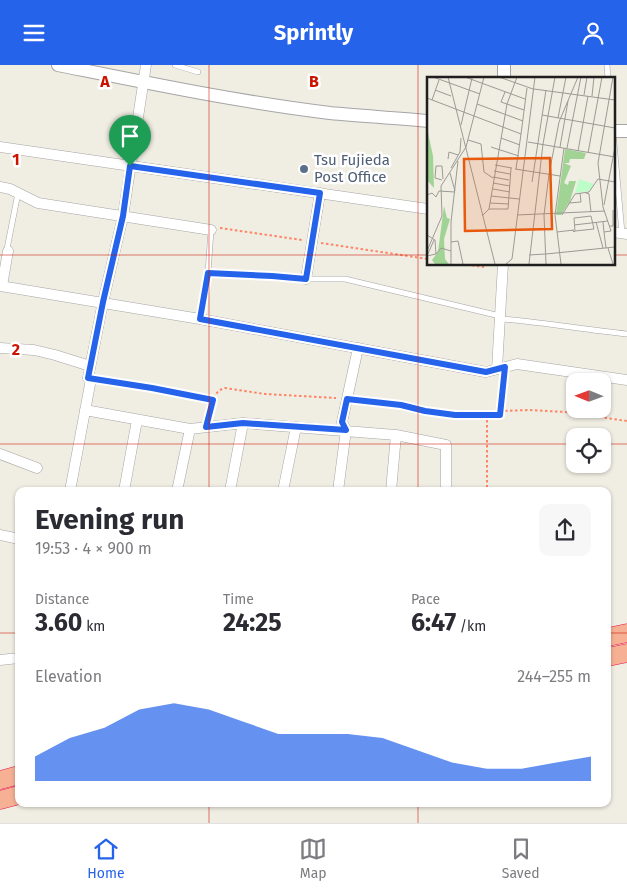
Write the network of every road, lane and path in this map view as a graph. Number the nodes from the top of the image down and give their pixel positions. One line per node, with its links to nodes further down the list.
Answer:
1 (58, 65): 5 (street)
2 (146, 65): 5 (street)
3 (175, 65): 4 (lane)
4 (198, 72)
5 (143, 83): 6 (street); 11 (street)
6 (427, 121)
7 (614, 131): 8 (street)
8 (627, 131)
9 (614, 144): 18 (lane)
10 (0, 147): 11 (street)
11 (130, 166): 14 (street); 16 (street)
12 (0, 187): 13 (street)
13 (18, 193): 16 (street); 19 (lane)
14 (320, 193): 15 (street); 24 (street)
15 (427, 209)
16 (123, 216): 17 (street); 26 (street)
17 (212, 230): 23 (lane)
18 (621, 233)
19 (8, 251): 25 (street)
20 (469, 265): 22 (path)
21 (503, 265): 27 (street)
22 (484, 267)
23 (208, 273): 24 (lane); 28 (lane)
24 (306, 279): 27 (lane)
25 (1, 286): 26 (street)
26 (103, 302): 28 (street); 32 (street)
27 (501, 318): 29 (lane); 33 (street)
28 (200, 319): 31 (street)
29 (627, 333)
30 (0, 348): 32 (street)
31 (358, 348): 33 (street); 36 (street)
32 (90, 366): 34 (street)
33 (501, 368): 35 (street); 39 (path)
34 (89, 379): 37 (path); 38 (street)
35 (627, 380)
36 (347, 399): 37 (path); 40 (path); 47 (street)
37 (213, 400): 44 (path)
38 (85, 410): 41 (street); 51 (street)
39 (500, 411): 40 (path); 42 (path)
40 (487, 415): 59 (path)
41 (137, 420): 46 (street); 52 (street)
42 (627, 421)
43 (243, 423): 44 (street); 45 (street); 54 (street)
44 (206, 427): 46 (street)
45 (296, 427): 47 (street); 55 (street)
46 (190, 429): 53 (street)
47 (346, 430): 48 (street); 56 (street)
48 (396, 435): 57 (street); 58 (street)
49 (0, 454): 50 (street)
50 (38, 468)
51 (71, 487)
52 (125, 487)
53 (178, 487)
54 (231, 487)
55 (284, 487)
56 (339, 487)
57 (391, 487)
58 (446, 487)
59 (487, 487)
60 (0, 535): 61 (street)
61 (15, 538)
62 (627, 633): 63 (highway)
63 (611, 636)
64 (627, 653): 65 (highway)
65 (611, 656)
66 (15, 658): 67 (street)
67 (0, 660)
68 (15, 776): 69 (highway)
69 (0, 780)
70 (15, 796): 71 (highway)
71 (0, 800)

